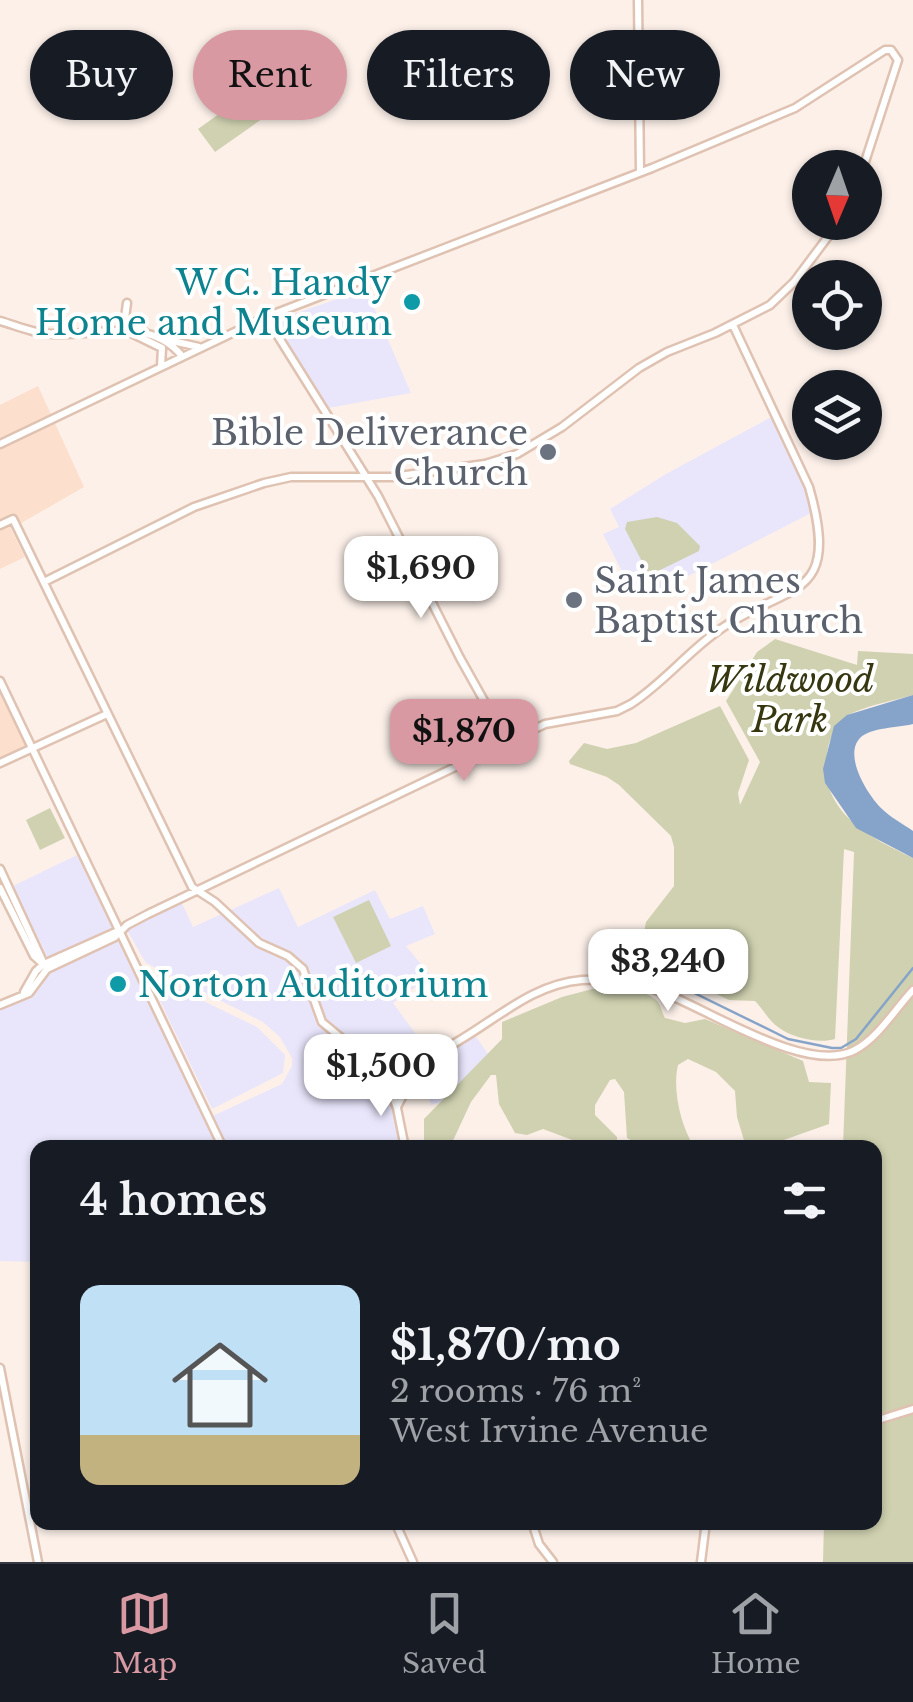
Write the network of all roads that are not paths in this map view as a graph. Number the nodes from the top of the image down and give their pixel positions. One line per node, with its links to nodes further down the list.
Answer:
1 (638, 0): 3 (street)
2 (870, 150): 3 (street)
3 (640, 172): 6 (street)
4 (824, 240): 8 (street)
5 (127, 303): 10 (street)
6 (266, 318): 12 (street); 16 (street)
7 (0, 320): 9 (street)
8 (733, 325): 16 (street); 21 (street)
9 (126, 331): 10 (street); 14 (street)
10 (147, 332): 11 (street)
11 (165, 340): 12 (street); 13 (street)
12 (200, 347): 13 (street)
13 (182, 356): 14 (street)
14 (160, 366): 15 (street)
15 (0, 444)
16 (368, 479): 18 (street); 21 (street)
17 (0, 526): 18 (street)
18 (44, 582): 20 (street)
19 (0, 682): 22 (street)
20 (107, 714): 22 (street); 26 (street)
21 (508, 742): 26 (street)
22 (32, 748): 23 (street); 27 (street)
23 (0, 763)
24 (0, 870): 28 (street)
25 (0, 888): 28 (street)
26 (196, 891): 27 (street); 35 (street)
27 (120, 931): 30 (street); 39 (street)
28 (26, 933): 29 (street); 30 (street)
29 (34, 956): 30 (street); 31 (street)
30 (46, 967): 31 (street); 33 (street)
31 (32, 977): 33 (street)
32 (913, 990): 36 (street)
33 (14, 998): 34 (street)
34 (0, 1005)
35 (352, 1048): 36 (street); 37 (street)
36 (420, 1062): 37 (street); 38 (street)
37 (387, 1082): 38 (street)
38 (397, 1108): 40 (street)
39 (219, 1140)
40 (403, 1140)
41 (0, 1368): 44 (street)
42 (913, 1409): 43 (street)
43 (882, 1419)
44 (30, 1521)
45 (32, 1530): 49 (street)
46 (399, 1530): 50 (street)
47 (535, 1530): 51 (street)
48 (705, 1530): 52 (street)
49 (38, 1562)
50 (413, 1562)
51 (553, 1562)
52 (700, 1562)

